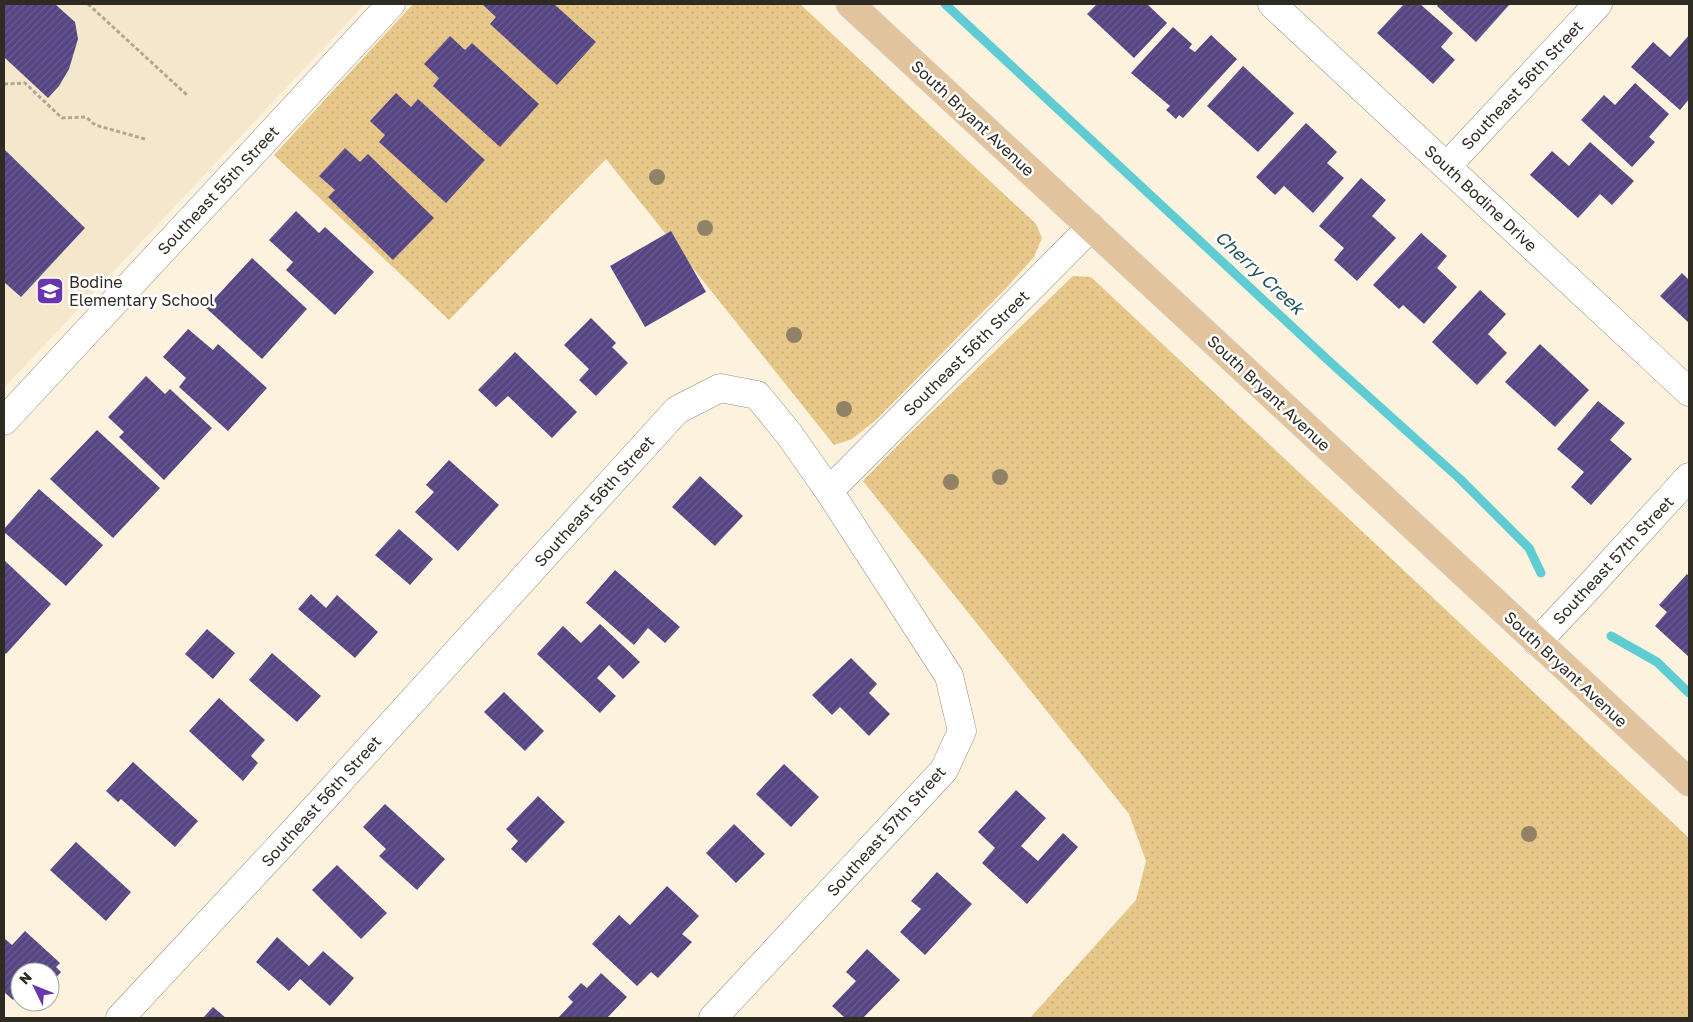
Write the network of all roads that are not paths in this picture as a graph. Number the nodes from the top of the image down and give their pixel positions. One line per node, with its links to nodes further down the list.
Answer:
1 (392, 4): 8 (street, Southeast 55th Street)
2 (850, 4): 6 (main road, South Bryant Avenue)
3 (1272, 4): 5 (street, South Bodine Drive)
4 (1598, 4): 5 (street, Southeast 56th Street)
5 (1447, 166): 7 (street, South Bodine Drive)
6 (1091, 228): 10 (street, Southeast 56th Street); 11 (main road, South Bryant Avenue)
7 (1689, 392)
8 (4, 420)
9 (1689, 477): 11 (street, Southeast 57th Street)
10 (829, 491): 13 (street, Southeast 56th Street); 14 (street, Southeast 57th Street)
11 (1537, 642): 12 (main road, South Bryant Avenue)
12 (1689, 782)
13 (120, 1018)
14 (713, 1018)

